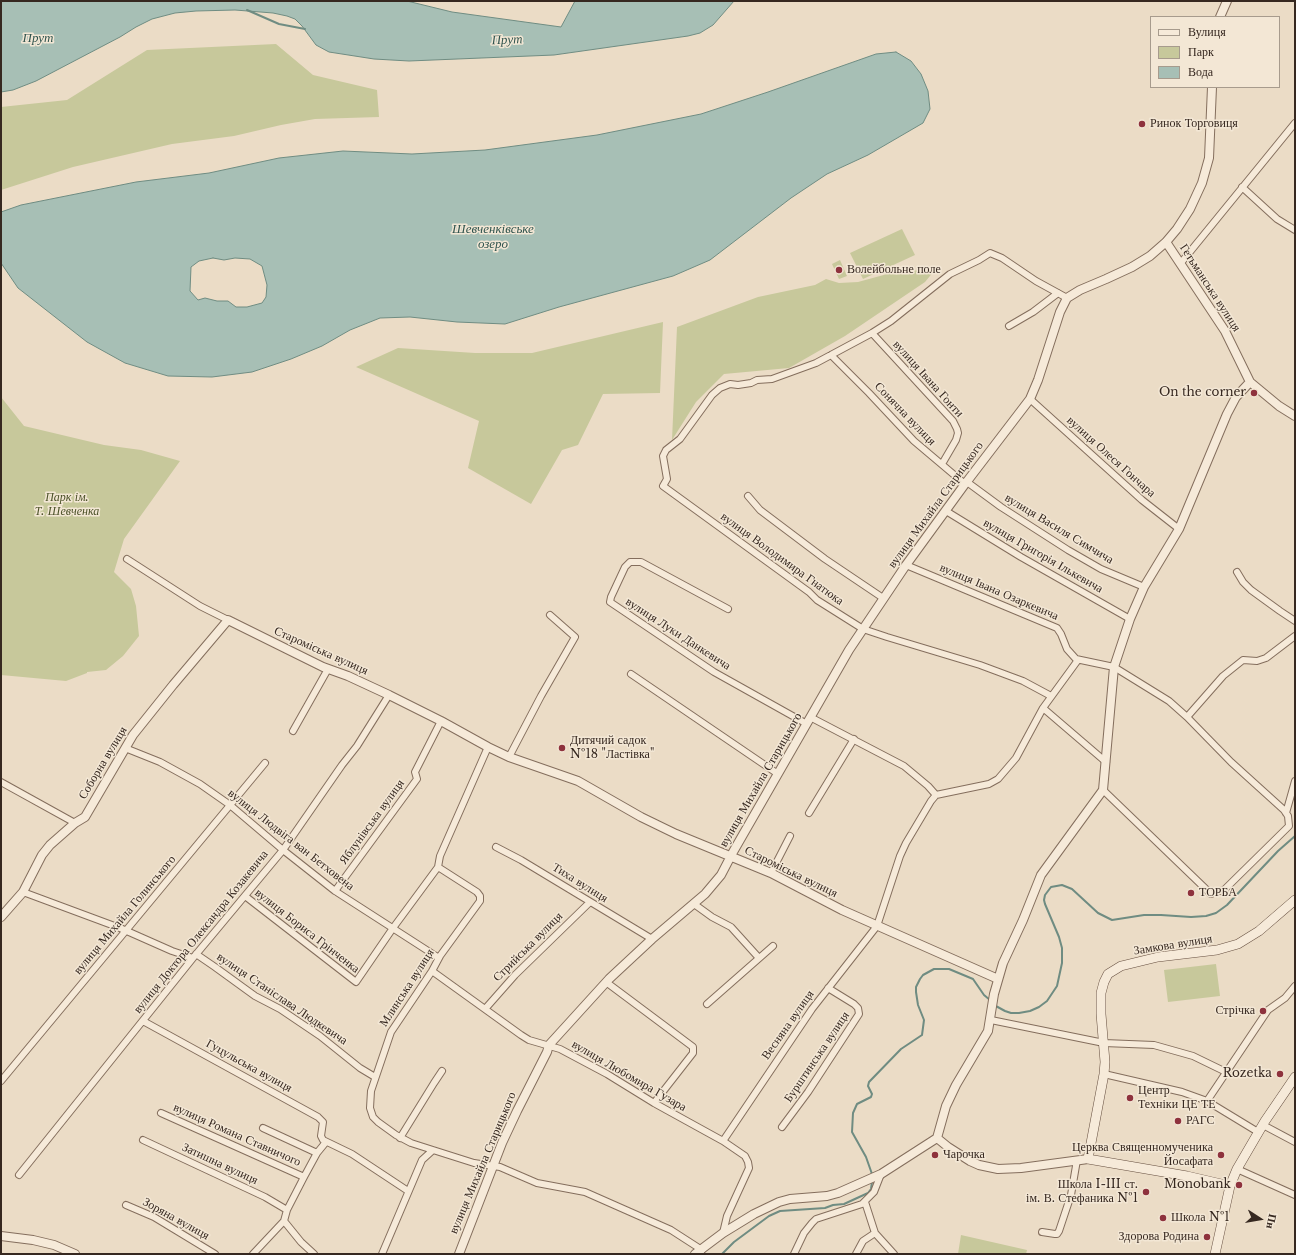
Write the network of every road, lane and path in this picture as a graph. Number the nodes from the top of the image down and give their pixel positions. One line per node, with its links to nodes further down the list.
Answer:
1 (1227, 1): 2 (street)
2 (1220, 16)
3 (1212, 88): 7 (street)
4 (1295, 123): 5 (street)
5 (1242, 187): 6 (street); 8 (street)
6 (1295, 230)
7 (1166, 242): 8 (street, Гетьманська вулиця); 10 (street)
8 (1180, 264): 14 (street, Гетьманська вулиця)
9 (1058, 293): 10 (street); 11 (street); 12 (street)
10 (1067, 298): 15 (street, вулиця Михайла Старицького)
11 (1009, 326)
12 (872, 333): 13 (street); 17 (street, вулиця Івана Гонти)
13 (831, 355): 17 (street, Сонячна вулиця); 32 (street, вулиця Володимира Гнатюка)
14 (1250, 382): 16 (street, Гетьманська вулиця); 21 (street)
15 (1030, 399): 18 (street, вулиця Михайла Старицького); 21 (street, вулиця Олеся Гончара)
16 (1295, 416)
17 (942, 464): 18 (street, Сонячна вулиця)
18 (966, 483): 20 (street, вулиця Михайла Старицького); 25 (street, вулиця Василя Симчича)
19 (748, 496): 26 (street)
20 (946, 511): 23 (street, вулиця Михайла Старицького); 29 (street, вулиця Григорія Ількевича)
21 (1179, 529): 25 (street)
22 (127, 559): 30 (street, Староміська вулиця)
23 (906, 565): 26 (street, вулиця Михайла Старицького); 34 (street, вулиця Івана Озаркевича)
24 (1237, 572): 31 (street)
25 (1144, 587): 29 (street)
26 (883, 598): 32 (street, вулиця Михайла Старицького)
27 (728, 609): 43 (street, вулиця Луки Данкевича)
28 (550, 615): 48 (street)
29 (1130, 619): 35 (street)
30 (228, 620): 36 (street, Староміська вулиця); 47 (street, Соборна вулиця)
31 (1295, 620)
32 (863, 629): 39 (street, вулиця Володимира Гнатюка); 43 (street, вулиця Михайла Старицького)
33 (1295, 636): 41 (street)
34 (1078, 660): 35 (street); 39 (street)
35 (1114, 668): 41 (street); 50 (street)
36 (328, 670): 38 (street, Староміська вулиця); 44 (street)
37 (631, 674): 51 (street)
38 (389, 695): 42 (street, Староміська вулиця); 62 (street, вулиця Доктора Олександра Козакевича)
39 (1051, 696): 40 (street)
40 (1043, 708): 50 (street); 55 (street)
41 (1187, 717): 58 (street)
42 (441, 721): 46 (street, Староміська вулиця); 66 (street, Яблунівська вулиця)
43 (809, 721): 45 (street, вулиця Луки Данкевича); 51 (street, вулиця Михайла Старицького)
44 (293, 731)
45 (854, 739): 55 (street, вулиця Луки Данкевича); 57 (street)
46 (488, 747): 48 (street, Староміська вулиця); 64 (street)
47 (125, 748): 56 (street, вулиця Людвіга ван Бетховена); 59 (street, Соборна вулиця)
48 (509, 757): 63 (street, Староміська вулиця)
49 (266, 762): 56 (street, вулиця Михайла Голинського)
50 (1106, 762): 54 (street)
51 (778, 774): 63 (street, вулиця Михайла Старицького)
52 (1295, 780): 58 (street)
53 (1, 782): 59 (street)
54 (1103, 790): 58 (street); 82 (street)
55 (936, 795): 73 (street)
56 (230, 805): 62 (street, вулиця Людвіга ван Бетховена); 75 (street, вулиця Михайла Голинського)
57 (809, 813)
58 (1286, 813)
59 (75, 823): 67 (street, Соборна вулиця)
60 (790, 836): 65 (street)
61 (496, 847): 70 (street, Тиха вулиця)
62 (283, 850): 66 (street, вулиця Людвіга ван Бетховена); 68 (street, вулиця Доктора Олександра Козакевича)
63 (731, 856): 65 (street, Староміська вулиця); 71 (street, вулиця Михайла Старицького)
64 (438, 867): 74 (street); 79 (street, Млинська вулиця)
65 (771, 873): 73 (street, Староміська вулиця)
66 (335, 890): 74 (street, вулиця Людвіга ван Бетховена)
67 (23, 892): 72 (street, Соборна вулиця); 75 (street, вулиця Станіслава Людкевича)
68 (245, 896): 74 (street, вулиця Бориса Грінченка); 78 (street, вулиця Доктора Олександра Козакевича)
69 (1295, 900): 90 (main road, Замкова вулиця)
70 (589, 902): 76 (street, Тиха вулиця); 87 (street, Стрийська вулиця)
71 (694, 904): 76 (street, вулиця Михайла Старицького); 80 (street)
72 (1, 918)
73 (877, 926): 82 (street, Староміська вулиця); 85 (street, Весняна вулиця)
74 (393, 928): 79 (street, вулиця Людвіга ван Бетховена)
75 (126, 931): 78 (street, вулиця Станіслава Людкевича); 97 (street, вулиця Михайла Голинського)
76 (652, 939): 83 (street, вулиця Михайла Старицького)
77 (774, 946): 80 (street)
78 (194, 956): 89 (street, вулиця Доктора Олександра Козакевича); 95 (street, вулиця Станіслава Людкевича)
79 (439, 958): 81 (street, Млинська вулиця)
80 (759, 958): 86 (street)
81 (432, 971): 87 (street, вулиця Любомира Гузара); 95 (street, Млинська вулиця)
82 (998, 978): 88 (street)
83 (606, 982): 91 (street, вулиця Михайла Старицького); 99 (street)
84 (1295, 986): 93 (street)
85 (828, 988): 101 (street, Бурштинська вулиця); 107 (street, Весняна вулиця)
86 (707, 1004)
87 (485, 1010): 91 (street, вулиця Любомира Гузара)
88 (991, 1020): 90 (street); 105 (street)
89 (143, 1021): 108 (street, Гуцульська вулиця); 117 (street, вулиця Доктора Олександра Козакевича)
90 (1104, 1043): 93 (street); 94 (main road, Замкова вулиця)
91 (549, 1045): 99 (street, вулиця Любомира Гузара); 114 (street, вулиця Михайла Старицького)
92 (442, 1071): 104 (street)
93 (1226, 1072): 98 (street)
94 (1104, 1074): 98 (street); 112 (main road, Замкова вулиця)
95 (375, 1077): 104 (street, Млинська вулиця)
96 (1295, 1077): 103 (main road)
97 (1, 1081)
98 (1207, 1101): 103 (street)
99 (654, 1103): 107 (street, вулиця Любомира Гузара)
100 (161, 1113): 118 (street, вулиця Романа Ставничого)
101 (782, 1127)
102 (263, 1128): 111 (street)
103 (1260, 1129): 109 (street); 115 (main road)
104 (400, 1138): 110 (street, Млинська вулиця)
105 (937, 1138): 113 (street); 116 (street)
106 (143, 1140): 124 (street, Затишна вулиця)
107 (723, 1141): 127 (street, вулиця Любомира Гузара)
108 (326, 1142): 111 (street); 120 (street)
109 (1295, 1142)
110 (433, 1150): 114 (street, Млинська вулиця); 120 (street)
111 (317, 1153): 118 (street)
112 (1088, 1159): 113 (street); 119 (main road)
113 (1078, 1160): 126 (street)
114 (493, 1166): 130 (street, Млинська вулиця); 136 (street, вулиця Михайла Старицького)
115 (1237, 1169): 119 (main road); 121 (street)
116 (881, 1174): 122 (street); 127 (street)
117 (19, 1175)
118 (304, 1177): 124 (street)
119 (1230, 1186): 140 (main road)
120 (408, 1191): 135 (street)
121 (1295, 1195)
122 (865, 1202): 128 (street); 137 (street)
123 (126, 1205): 132 (street, Зоряна вулиця)
124 (287, 1210): 125 (street)
125 (284, 1221): 133 (street); 134 (street)
126 (1042, 1232)
127 (724, 1233): 130 (street)
128 (875, 1233): 138 (street); 139 (street)
129 (1, 1236): 131 (street)
130 (699, 1252)
131 (75, 1254)
132 (215, 1254)
133 (253, 1254)
134 (314, 1254)
135 (382, 1254)
136 (459, 1254)
137 (794, 1254)
138 (856, 1254)
139 (894, 1254)
140 (1215, 1254)

